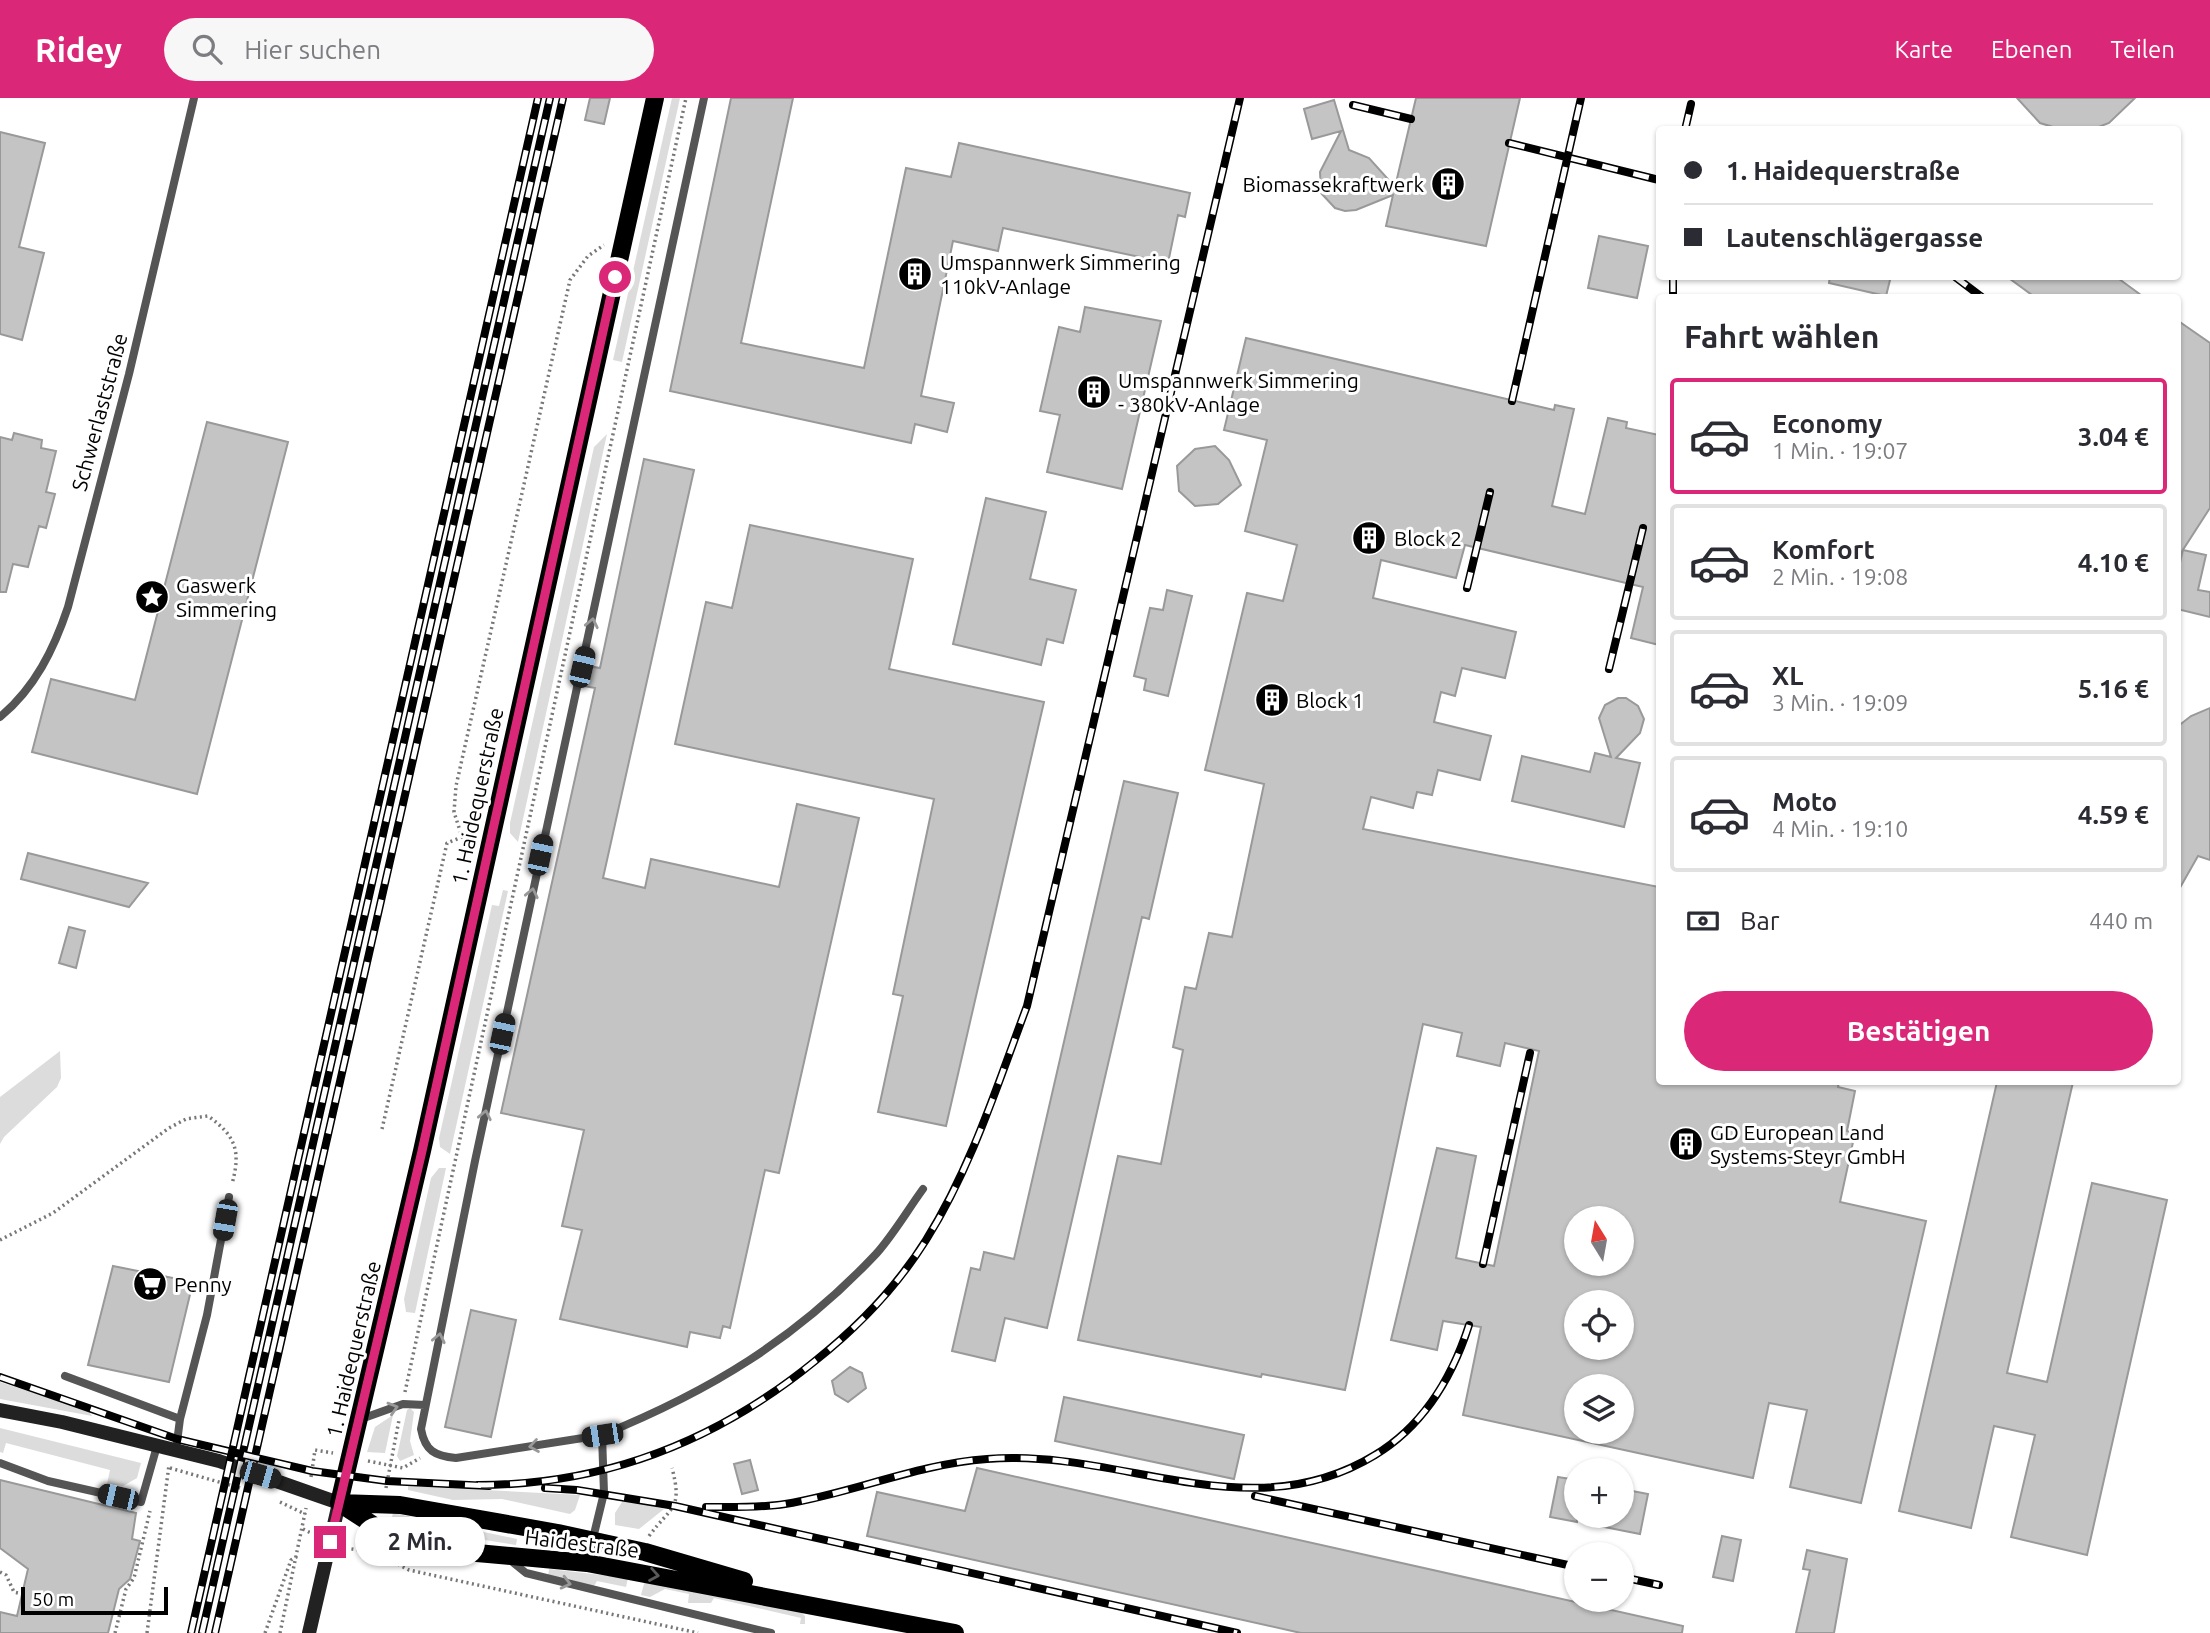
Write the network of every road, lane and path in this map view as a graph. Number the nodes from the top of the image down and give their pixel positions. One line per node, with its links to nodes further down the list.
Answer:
1 (194, 98): 6 (lane, Schwerlaststraße)
2 (655, 98): 5 (main road, 1. Haidequerstraße)
3 (686, 98): 14 (path)
4 (705, 98): 15 (lane, one-way to 4)
5 (625, 231): 7 (path); 8 (main road, 1. Haidequerstraße)
6 (0, 717)
7 (463, 836): 8 (path); 9 (path)
8 (490, 845): 18 (main road, 1. Haidequerstraße)
9 (382, 1129)
10 (923, 1189): 19 (lane)
11 (229, 1196): 12 (path); 17 (lane)
12 (0, 1240)
13 (65, 1377): 17 (lane)
14 (403, 1405): 15 (lane); 18 (lane, one-way to 14); 26 (path)
15 (425, 1405): 22 (lane)
16 (0, 1410): 20 (street, Haidestraße)
17 (180, 1419): 21 (lane)
18 (361, 1419): 34 (main road, 1. Haidequerstraße)
19 (602, 1435): 22 (lane, one-way to 22); 39 (lane)
20 (157, 1446): 21 (street, Haidestraße); 25 (lane)
21 (176, 1450): 34 (street, Haidestraße)
22 (431, 1451): 26 (path)
23 (339, 1455): 28 (path)
24 (367, 1460): 26 (path)
25 (0, 1462)
26 (390, 1465): 29 (path)
27 (672, 1468): 37 (path)
28 (312, 1471)
29 (387, 1481)
30 (248, 1490): 48 (path)
31 (274, 1499): 35 (path)
32 (308, 1499): 35 (path)
33 (152, 1502): 47 (path)
34 (339, 1503): 39 (main road, Haidestraße); 42 (main road, Haidestraße); 51 (street)
35 (305, 1514): 36 (path)
36 (303, 1529): 38 (path); 41 (path)
37 (649, 1534)
38 (321, 1538)
39 (592, 1540): 43 (lane); 46 (main road, Haidestraße)
40 (348, 1549): 52 (path)
41 (298, 1556): 49 (path); 50 (path)
42 (505, 1556): 43 (main road, Haidestraße); 53 (lane, one-way to 53)
43 (587, 1563): 46 (main road, Haidestraße, one-way to 46)
44 (0, 1572): 45 (path)
45 (22, 1594)
46 (827, 1606): 54 (main road, Haidestraße)
47 (115, 1633)
48 (147, 1633)
49 (265, 1633)
50 (280, 1633)
51 (309, 1633)
52 (698, 1633)
53 (771, 1633)
54 (955, 1633)

